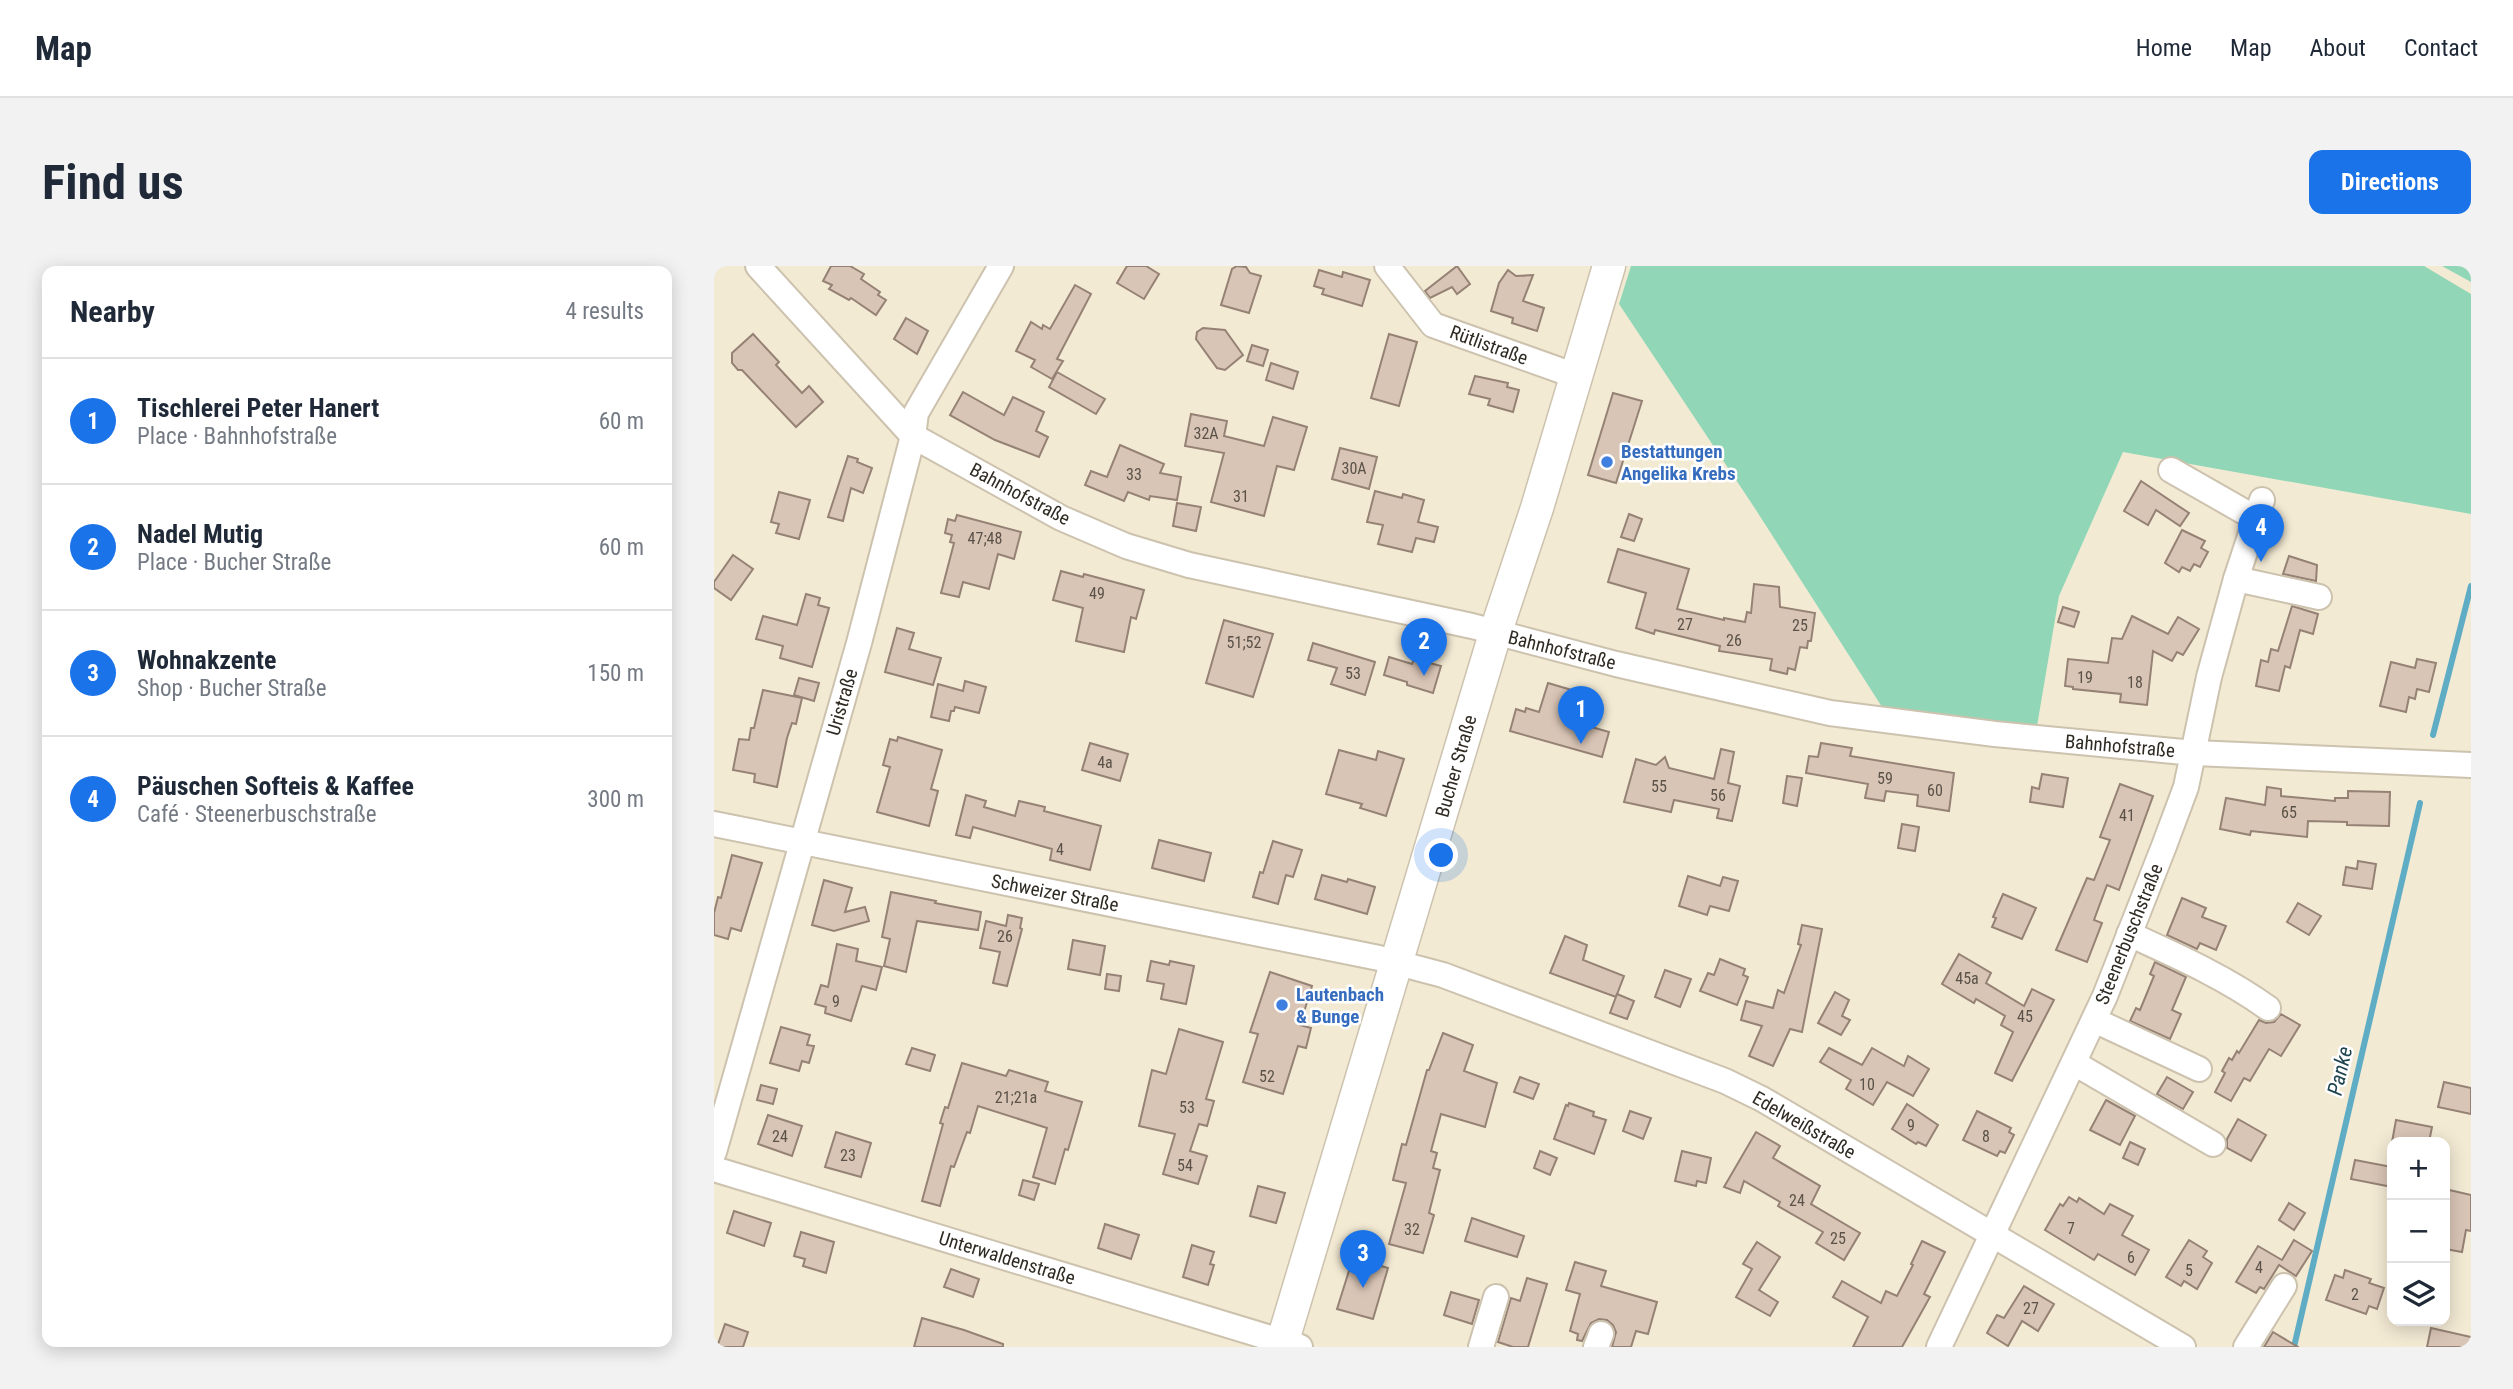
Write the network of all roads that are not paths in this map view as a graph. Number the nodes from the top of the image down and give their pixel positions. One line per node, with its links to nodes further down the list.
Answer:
1 (758, 266): 6 (street, Bahnhofstraße)
2 (1001, 266): 6 (street, Uristraße)
3 (1387, 266): 5 (street, Rütlistraße)
4 (1609, 266): 5 (main road, Bucher Straße)
5 (1576, 376): 10 (main road, Bucher Straße)
6 (913, 436): 10 (street, Bahnhofstraße); 14 (street, Uristraße)
7 (2171, 470): 8 (street, Steenerbuschstraße)
8 (2236, 579): 9 (street); 11 (street, Steenerbuschstraße)
9 (2319, 597)
10 (1495, 634): 11 (street, Bahnhofstraße); 16 (main road, Bucher Straße)
11 (2194, 754): 12 (street, Bahnhofstraße); 15 (street, Steenerbuschstraße)
12 (2471, 765)
13 (714, 824): 14 (street, Schweizer Straße)
14 (803, 842): 16 (street, Schweizer Straße); 22 (street, Uristraße)
15 (2129, 934): 17 (street); 18 (street, Steenerbuschstraße)
16 (1396, 961): 24 (street, Edelweißstraße); 28 (main road, Bucher Straße)
17 (2268, 1008)
18 (2094, 1020): 19 (street, Steenerbuschstraße); 20 (street)
19 (2074, 1063): 21 (street); 24 (street, Steenerbuschstraße)
20 (2199, 1069)
21 (2213, 1143)
22 (714, 1152)
23 (714, 1169): 28 (street, Unterwaldenstraße)
24 (1993, 1235): 27 (street, Edelweißstraße); 30 (street, Steenerbuschstraße)
25 (2284, 1286): 32 (street)
26 (1496, 1297): 29 (street)
27 (2155, 1340): 31 (street, Edelweißstraße)
28 (1288, 1345)
29 (1481, 1347)
30 (1939, 1347)
31 (2183, 1347)
32 (2246, 1347)

